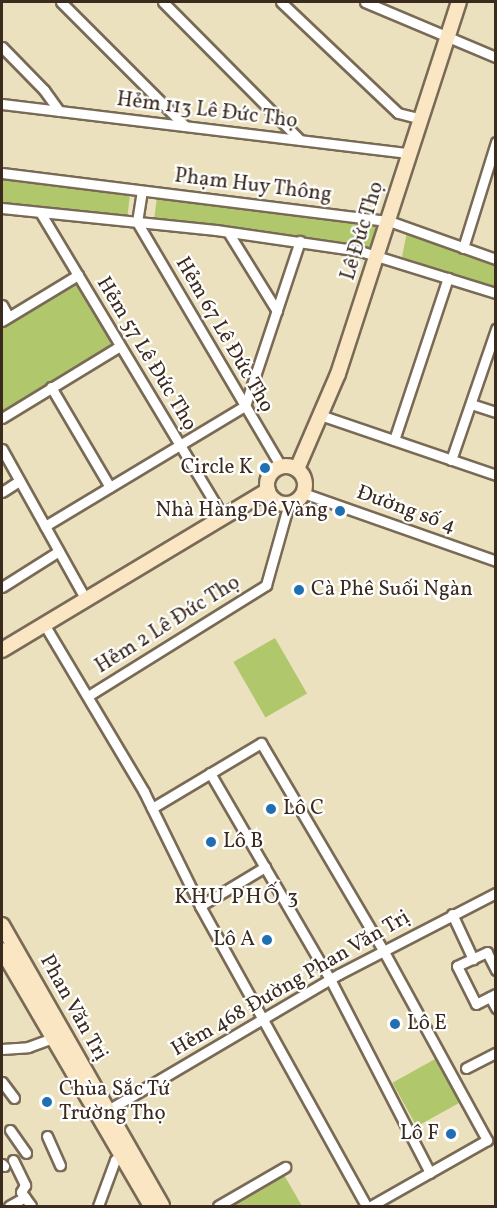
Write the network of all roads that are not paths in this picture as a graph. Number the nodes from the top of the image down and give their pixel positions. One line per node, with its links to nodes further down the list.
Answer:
1 (61, 2): 12 (street)
2 (163, 2): 13 (street)
3 (281, 2): 11 (street)
4 (365, 2): 6 (street)
5 (459, 2): 6 (street, Lê Đức Thọ)
6 (446, 36): 8 (street); 11 (street, Lê Đức Thọ)
7 (2, 47): 10 (street)
8 (495, 57)
9 (2, 104): 10 (street, Hẻm 113 Lê Đức Thọ)
10 (59, 111): 12 (street, Hẻm 113 Lê Đức Thọ)
11 (418, 118): 15 (street, Lê Đức Thọ)
12 (185, 126): 13 (street, Hẻm 113 Lê Đức Thọ)
13 (300, 140): 15 (street, Hẻm 113 Lê Đức Thọ)
14 (495, 142): 24 (street)
15 (408, 153): 20 (street, Lê Đức Thọ)
16 (2, 173): 17 (street, Phạm Huy Thông)
17 (142, 191): 20 (street, Phạm Huy Thông); 21 (street)
18 (2, 208): 19 (street)
19 (40, 212): 21 (street); 27 (street, Hẻm 57 Lê Đức Thọ)
20 (389, 221): 24 (street, Phạm Huy Thông); 25 (street, Lê Đức Thọ)
21 (137, 222): 22 (street); 38 (street, Hẻm 67 Lê Đức Thọ)
22 (228, 232): 23 (street); 31 (street)
23 (300, 241): 25 (street); 31 (street)
24 (463, 248): 26 (street, Phạm Huy Thông)
25 (378, 255): 28 (street); 40 (street, Lê Đức Thọ)
26 (495, 259)
27 (78, 275): 32 (street); 34 (street, Hẻm 57 Lê Đức Thọ)
28 (448, 278): 29 (street); 42 (street)
29 (495, 293)
30 (2, 304): 32 (street)
31 (277, 311): 38 (street)
32 (5, 319)
33 (495, 329): 35 (street)
34 (120, 346): 36 (street); 43 (street, Hẻm 57 Lê Đức Thọ)
35 (491, 359): 37 (street)
36 (51, 387): 41 (street); 50 (street)
37 (471, 404): 39 (street); 45 (street)
38 (245, 406): 43 (street); 46 (street, Hẻm 67 Lê Đức Thọ)
39 (495, 412)
40 (323, 416): 42 (street); 47 (street, Lê Đức Thọ)
41 (2, 418)
42 (393, 440): 45 (street)
43 (180, 445): 50 (street); 55 (street, Hẻm 57 Lê Đức Thọ)
44 (2, 450): 49 (street)
45 (451, 460): 48 (street)
46 (280, 466): 47 (street); 51 (street)
47 (297, 469): 53 (street)
48 (495, 475)
49 (19, 481): 52 (street); 56 (street)
50 (110, 487): 56 (street)
51 (268, 490): 54 (street); 55 (street)
52 (2, 492)
53 (303, 493): 54 (street); 58 (street, Đường số 4)
54 (289, 503): 63 (street, Hẻm 2 Lê Đức Thọ)
55 (222, 515): 60 (street)
56 (45, 526): 57 (street)
57 (59, 551): 59 (street); 60 (street)
58 (495, 561)
59 (2, 586)
60 (85, 598): 61 (street)
61 (44, 624): 62 (street); 63 (street, Hẻm 2 Lê Đức Thọ)
62 (2, 650)
63 (88, 696): 65 (street)
64 (210, 773): 65 (street); 66 (street); 72 (street)
65 (152, 808): 68 (street)
66 (265, 867): 68 (street); 75 (street)
67 (495, 893): 69 (street, Hẻm 468 Đường Phan Văn Trị)
68 (200, 906): 78 (street)
69 (452, 914): 72 (street, Hẻm 468 Đường Phan Văn Trị); 73 (street)
70 (2, 925): 85 (street, Phan Văn Trị)
71 (2, 950): 79 (street, Phan Văn Trị)
72 (383, 950): 75 (street, Hẻm 468 Đường Phan Văn Trị); 93 (street)
73 (473, 958): 74 (street); 76 (street)
74 (495, 970)
75 (330, 979): 78 (street, Hẻm 468 Đường Phan Văn Trị); 93 (street)
76 (493, 995): 77 (street)
77 (495, 1008)
78 (262, 1019): 85 (street, Hẻm 468 Đường Phan Văn Trị); 101 (street)
79 (53, 1038): 80 (street); 85 (street, Phan Văn Trị)
80 (2, 1049)
81 (495, 1053): 82 (street)
82 (466, 1068)
83 (2, 1082): 84 (street)
84 (14, 1098)
85 (102, 1113): 88 (street, Phan Văn Trị)
86 (10, 1130): 89 (street)
87 (47, 1136): 91 (street)
88 (124, 1151): 97 (street); 98 (street, Phan Văn Trị); 99 (street, Phan Văn Trị)
89 (26, 1153)
90 (13, 1160): 94 (street)
91 (60, 1165)
92 (285, 1167): 100 (street)
93 (430, 1173): 102 (street)
94 (25, 1197): 95 (street); 96 (street)
95 (9, 1206)
96 (31, 1206)
97 (98, 1206)
98 (151, 1206)
99 (162, 1206)
100 (218, 1206)
101 (366, 1206)
102 (371, 1206)

